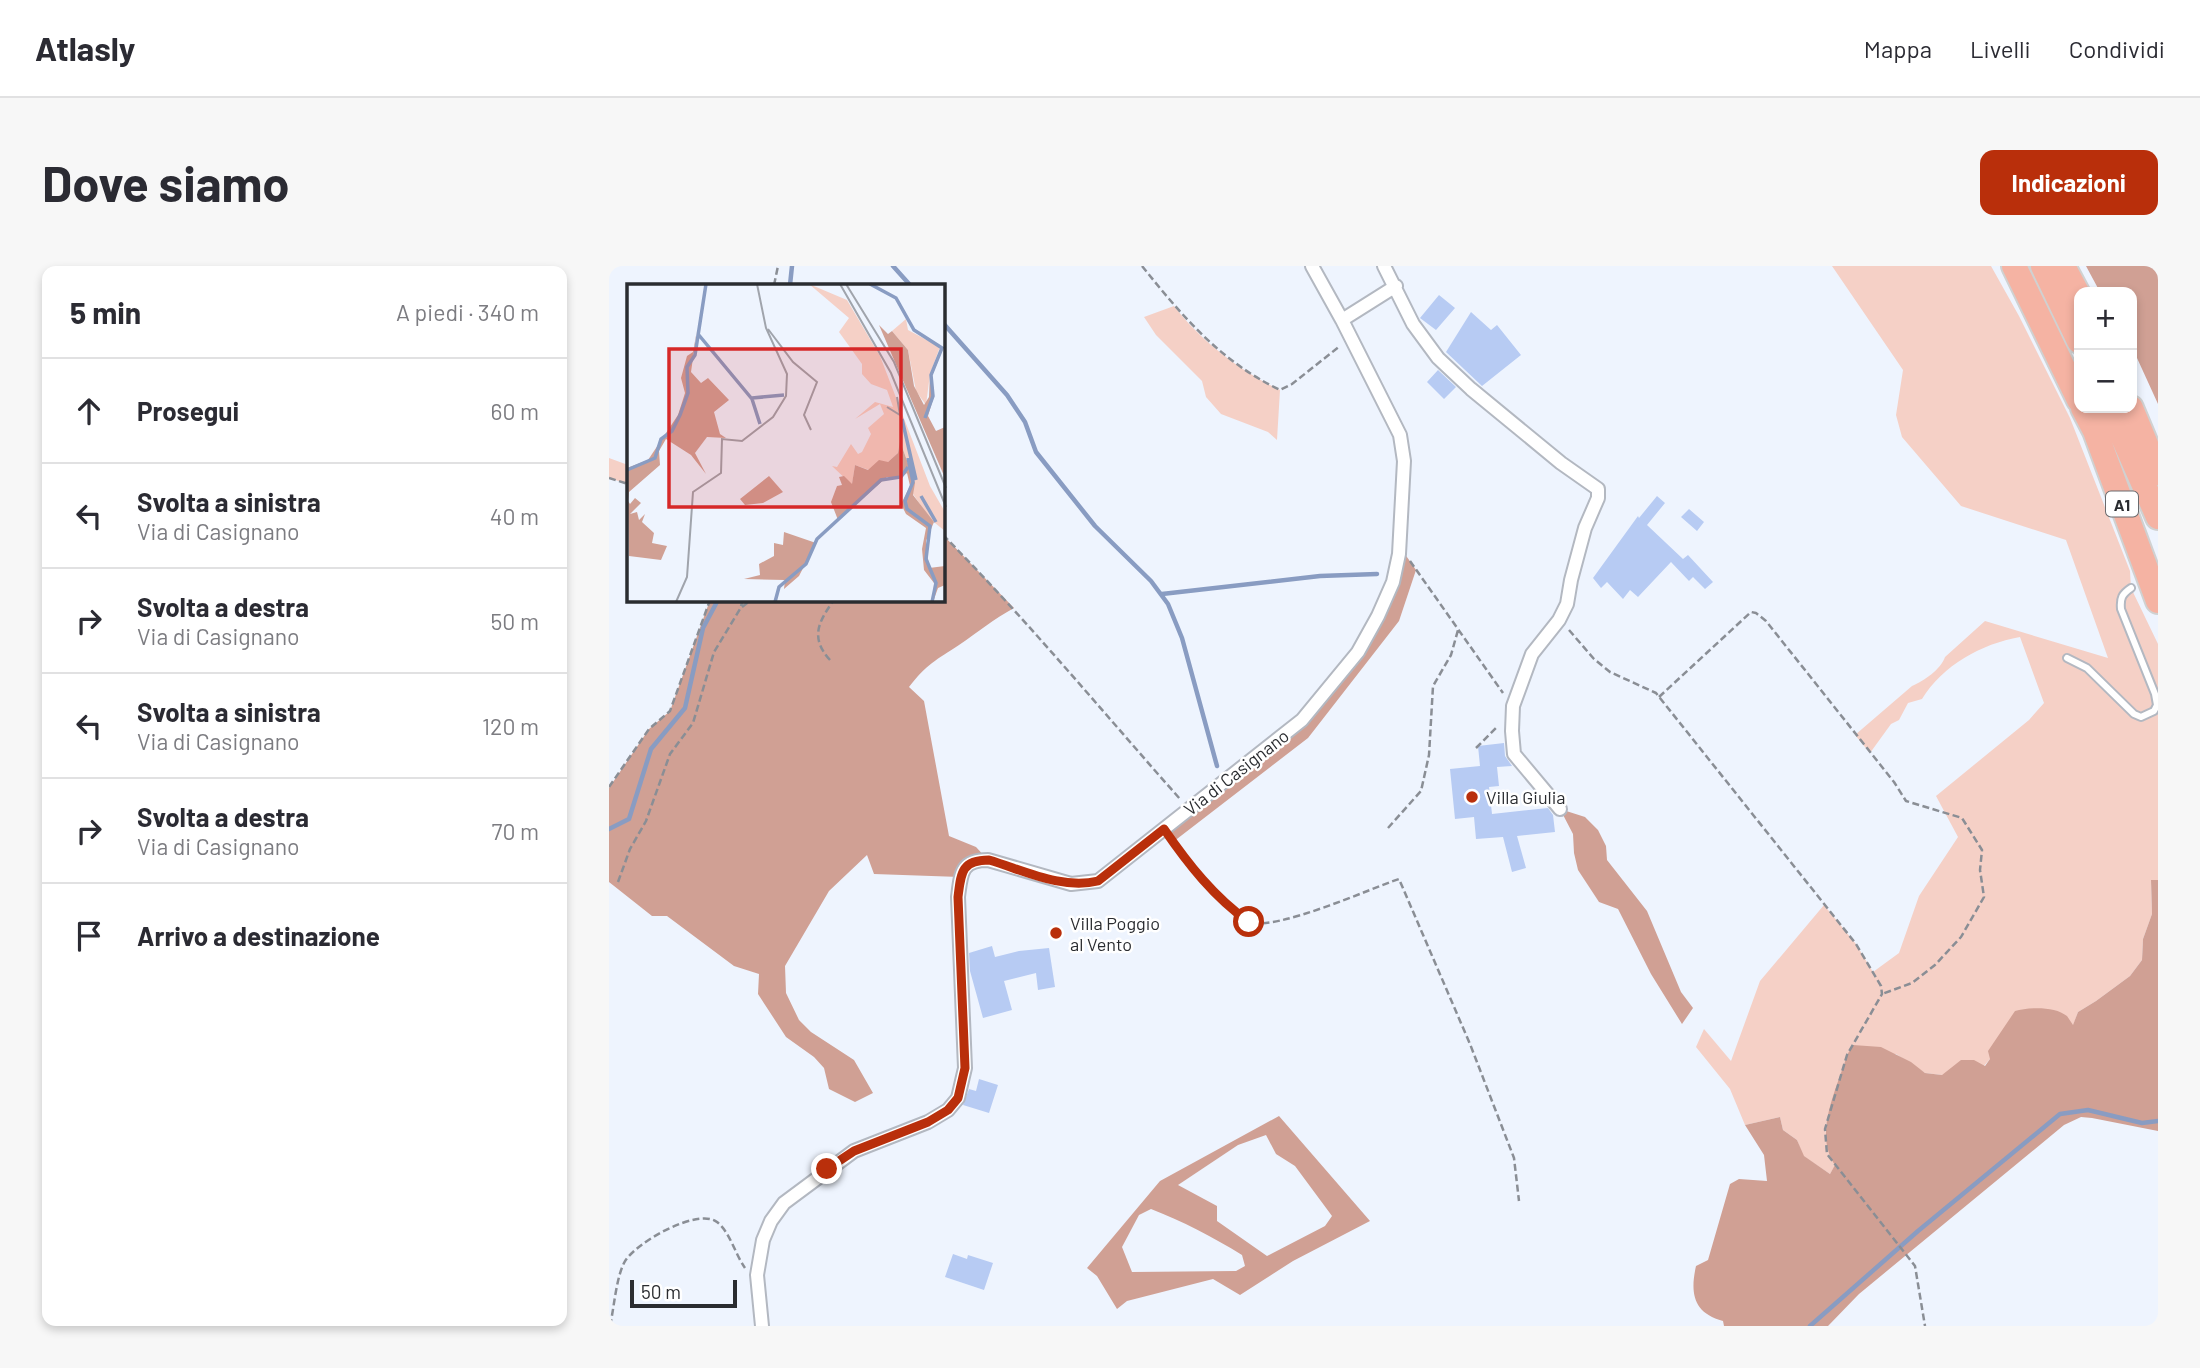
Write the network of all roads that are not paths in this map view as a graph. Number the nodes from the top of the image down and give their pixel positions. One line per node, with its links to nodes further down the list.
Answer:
1 (1312, 266): 8 (street, Via di Casignano)
2 (1384, 266): 6 (street)
3 (2014, 266): 10 (highway)
4 (2043, 266): 9 (highway)
5 (2063, 266): 7 (highway)
6 (1396, 286): 8 (street); 19 (street)
7 (2074, 287)
8 (1342, 320): 20 (street, Via di Casignano)
9 (2074, 331)
10 (2074, 390)
11 (2086, 413): 17 (highway, A1)
12 (2112, 413): 15 (highway, A1)
13 (2133, 413): 14 (highway)
14 (2158, 473)
15 (2158, 517)
16 (2131, 588): 18 (lane)
17 (2158, 601)
18 (2067, 658)
19 (1560, 810)
20 (762, 1326)

